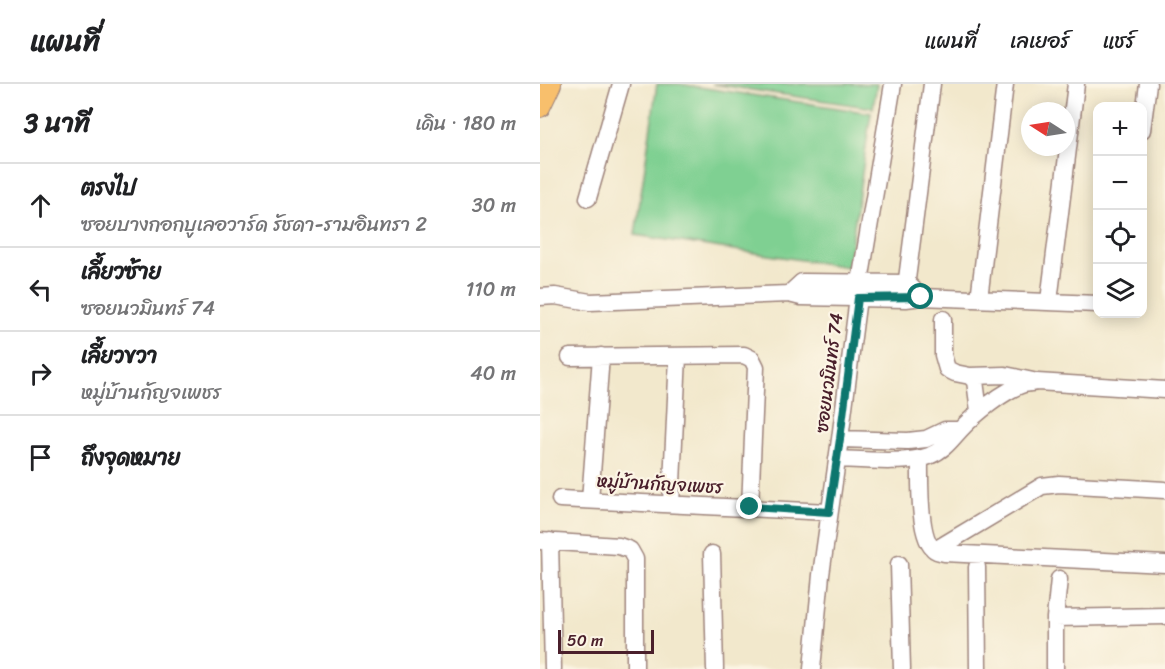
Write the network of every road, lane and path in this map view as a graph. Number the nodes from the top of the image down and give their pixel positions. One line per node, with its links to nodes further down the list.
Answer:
1 (551, 84): 9 (main road)
2 (621, 84): 10 (street)
3 (893, 84): 12 (street, ซอยนวมินทร์ 74)
4 (932, 84): 13 (street)
5 (1005, 84): 15 (street)
6 (1076, 84): 16 (street)
7 (1148, 84): 8 (street)
8 (1146, 102)
9 (540, 107)
10 (588, 198)
11 (540, 284): 14 (street)
12 (859, 290): 13 (street); 14 (street); 27 (street, ซอยนวมินทร์ 74)
13 (911, 293): 15 (street)
14 (548, 296)
15 (979, 299): 16 (street)
16 (1049, 301): 17 (street)
17 (1093, 304)
18 (943, 319): 22 (street)
19 (601, 356): 20 (street); 21 (street); 32 (street)
20 (678, 356): 33 (street); 34 (street)
21 (570, 357)
22 (970, 376): 23 (street); 25 (street)
23 (1037, 382): 24 (street); 25 (street)
24 (1165, 390)
25 (979, 411): 26 (street)
26 (960, 430): 27 (street); 29 (street)
27 (840, 439): 28 (street, ซอยนวมินทร์ 74)
28 (837, 459): 29 (street); 35 (street, ซอยนวมินทร์ 74)
29 (920, 459): 37 (street)
30 (1165, 490): 37 (street)
31 (560, 499): 32 (street, หมู่บ้านกัญจเพชร)
32 (590, 500): 33 (street, หมู่บ้านกัญจเพชร)
33 (671, 504): 34 (street, หมู่บ้านกัญจเพชร)
34 (750, 507): 35 (street, หมู่บ้านกัญจเพชร)
35 (829, 512): 48 (street, ซอยนวมินทร์ 74)
36 (545, 541): 45 (street); 46 (street)
37 (935, 550): 40 (street)
38 (712, 554): 47 (street)
39 (899, 564): 49 (street)
40 (1165, 564)
41 (977, 567): 50 (street)
42 (1059, 579): 44 (street)
43 (1165, 616): 44 (street)
44 (1055, 618): 51 (street)
45 (553, 669)
46 (635, 669)
47 (715, 669)
48 (812, 669)
49 (902, 669)
50 (978, 669)
51 (1055, 669)

